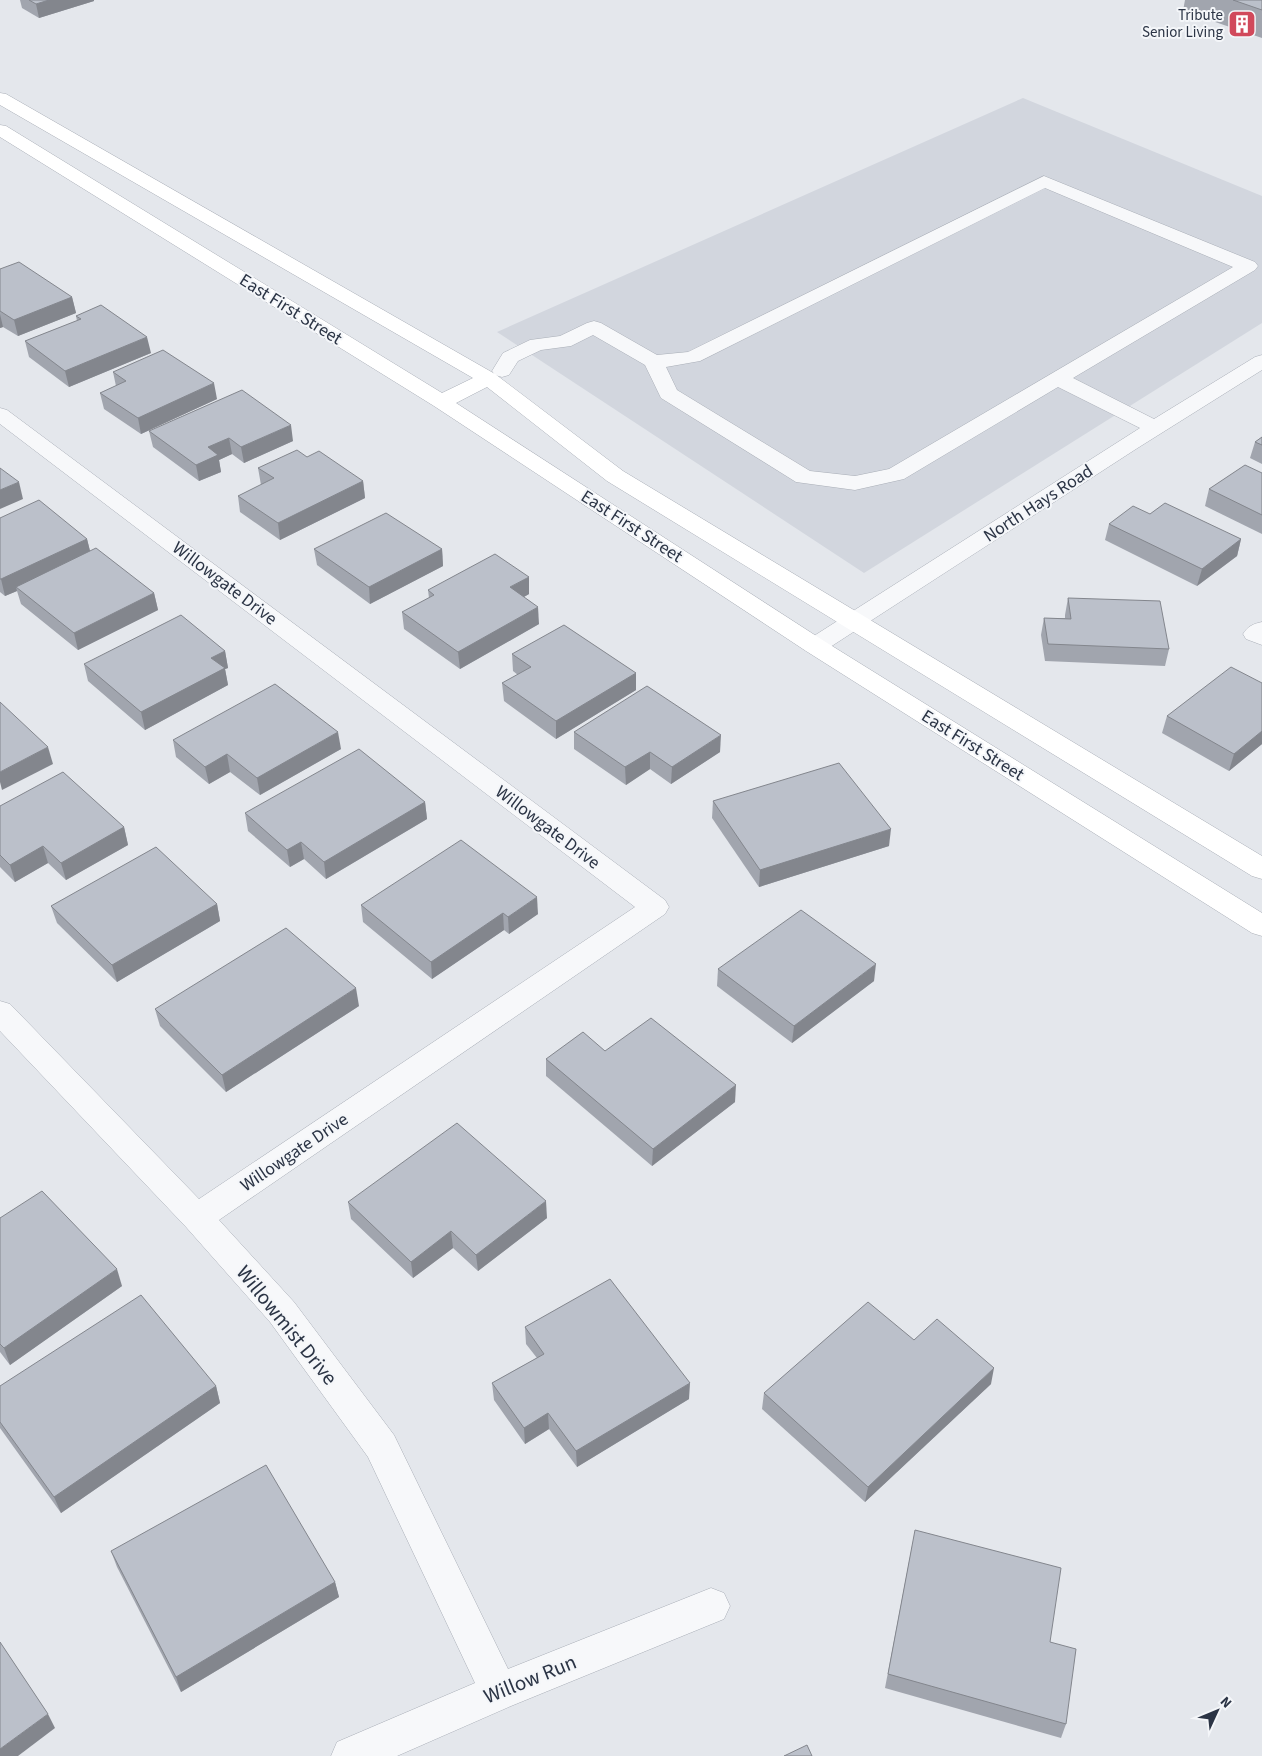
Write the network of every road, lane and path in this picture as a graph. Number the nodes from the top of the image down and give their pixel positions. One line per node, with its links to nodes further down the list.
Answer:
1 (0, 98): 2 (main road, East First Street)
2 (29, 115): 3 (main road); 8 (main road, East First Street)
3 (0, 125)
4 (0, 130): 10 (main road, East First Street)
5 (564, 342): 6 (street); 8 (street); 8 (street)
6 (654, 362): 9 (street); 9 (street)
7 (1262, 362): 12 (street, North Hays Road)
8 (495, 375): 10 (main road); 13 (main road, East First Street)
9 (1056, 378): 12 (street)
10 (442, 402): 14 (main road, East First Street)
11 (0, 414): 18 (street, Willowgate Drive)
12 (1155, 427): 13 (street, North Hays Road)
13 (855, 622): 14 (street, North Hays Road); 15 (main road, East First Street)
14 (815, 646): 16 (main road, East First Street)
15 (1262, 869)
16 (1262, 926)
17 (0, 1012): 18 (street, Willowmist Drive)
18 (197, 1218): 20 (street, Willowmist Drive)
19 (710, 1606): 20 (street, Willow Run)
20 (499, 1692): 21 (street, Willow Run)
21 (351, 1756)

